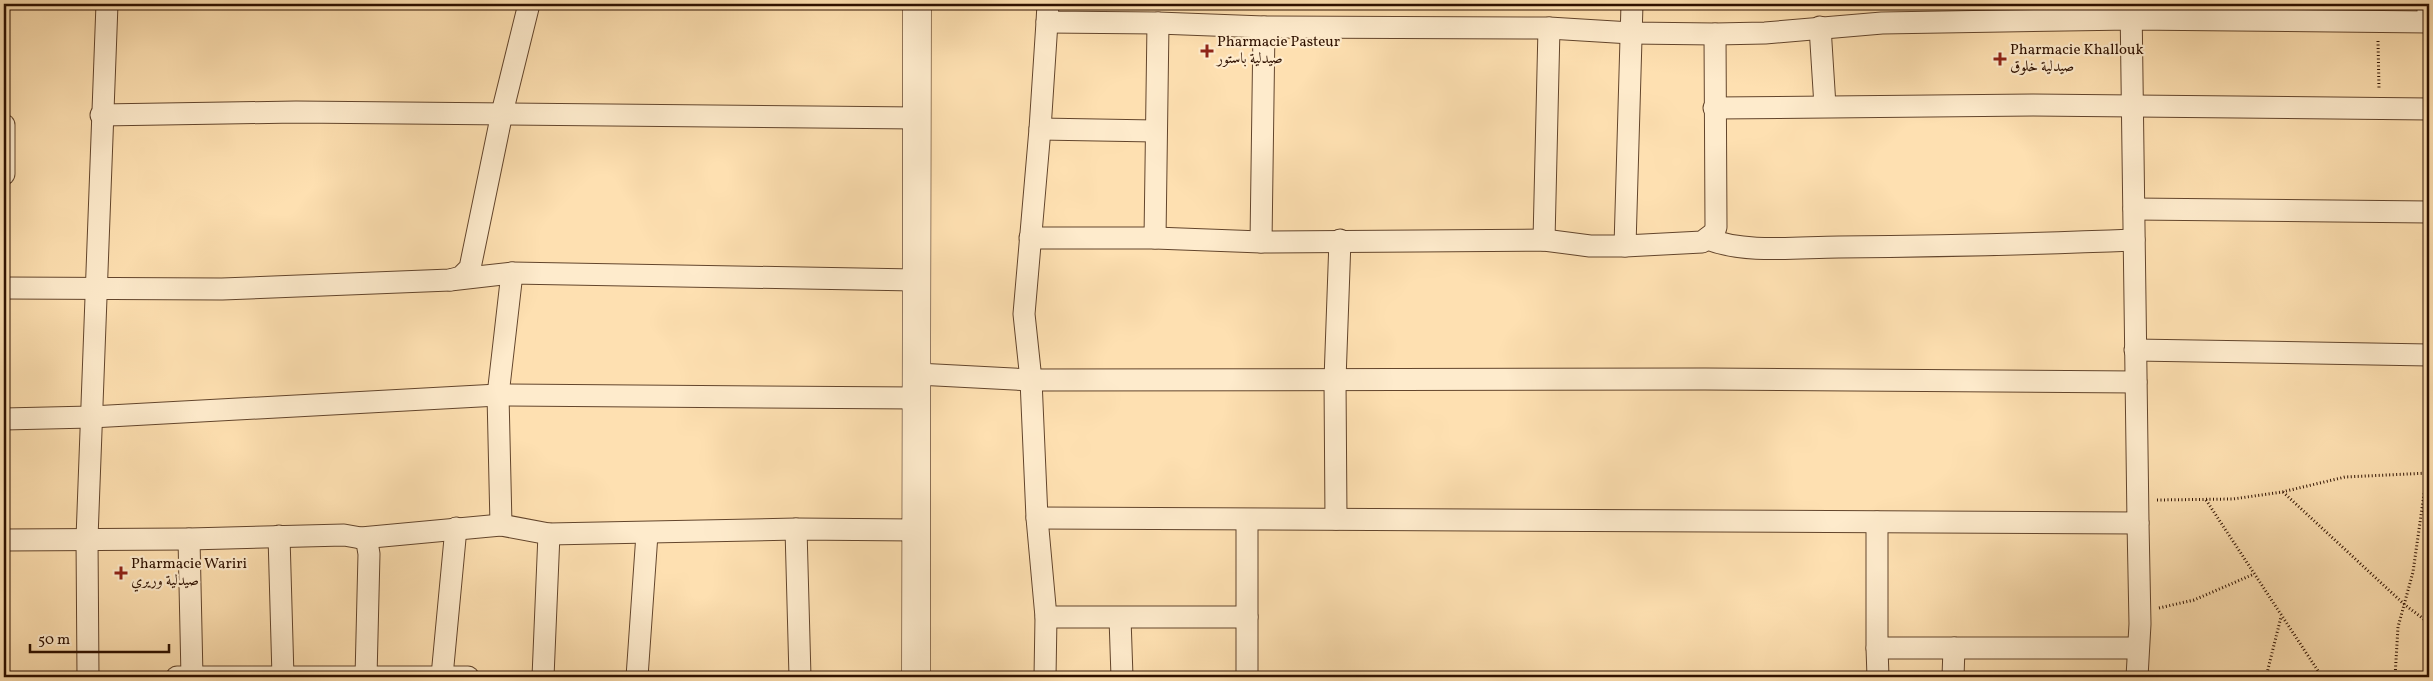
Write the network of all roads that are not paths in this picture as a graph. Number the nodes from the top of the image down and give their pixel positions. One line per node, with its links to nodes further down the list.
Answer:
1 (106, 4): 19 (street)
2 (529, 4): 18 (street)
3 (917, 4): 20 (street)
4 (1632, 4): 12 (street)
5 (2131, 11): 7 (street); 10 (street); 15 (street)
6 (1047, 13): 8 (street); 22 (street)
7 (2429, 16)
8 (1158, 23): 9 (street); 23 (street)
9 (1264, 27): 11 (street); 33 (street)
10 (1820, 27): 13 (street); 14 (street)
11 (1549, 28): 12 (street); 31 (street)
12 (1631, 33): 13 (street); 34 (street)
13 (1715, 34): 16 (street)
14 (1825, 106): 15 (street); 16 (street)
15 (2132, 106): 17 (street); 25 (street)
16 (1714, 108): 29 (street)
17 (2429, 109)
18 (502, 113): 19 (street); 20 (street); 36 (street)
19 (101, 115): 39 (street)
20 (918, 118): 37 (street)
21 (4, 125): 24 (street)
22 (1040, 129): 23 (street); 27 (street)
23 (1155, 131): 28 (street)
24 (4, 174)
25 (2134, 209): 26 (street); 32 (street)
26 (2429, 212)
27 (1030, 238): 28 (street); 42 (street)
28 (1155, 238): 33 (street)
29 (1708, 239): 32 (street); 34 (street)
30 (1340, 240): 31 (street); 33 (street); 43 (street)
31 (1544, 240): 34 (street)
32 (2134, 240): 40 (street)
33 (1261, 242)
34 (1625, 246)
35 (512, 273): 36 (street); 37 (street); 46 (street)
36 (450, 280): 39 (street)
37 (915, 280): 45 (street)
38 (4, 288): 39 (street)
39 (96, 290): 47 (street)
40 (2135, 350): 41 (street); 44 (street)
41 (2429, 355)
42 (1031, 380): 43 (street); 45 (street); 49 (street)
43 (1335, 380): 44 (street); 50 (street)
44 (2136, 382): 53 (street)
45 (916, 386): 46 (street); 57 (street)
46 (498, 395): 47 (street); 54 (street)
47 (91, 417): 48 (street); 61 (street)
48 (4, 419)
49 (1037, 518): 51 (street); 66 (street)
50 (1336, 519): 51 (street); 52 (street)
51 (1247, 520): 65 (street)
52 (1877, 522): 53 (street); 68 (street)
53 (2138, 522): 70 (street)
54 (501, 525): 55 (street); 58 (street)
55 (456, 528): 62 (street); 71 (street)
56 (796, 529): 57 (street); 59 (street); 80 (street)
57 (915, 530): 81 (street)
58 (549, 534): 59 (street); 78 (street)
59 (647, 534): 79 (street)
60 (279, 536): 62 (street); 64 (street); 75 (street)
61 (87, 538): 63 (street); 64 (street); 72 (street)
62 (361, 538): 76 (street)
63 (4, 540)
64 (190, 540): 74 (street)
65 (1247, 616): 67 (street); 84 (street)
66 (1046, 617): 67 (street); 82 (street)
67 (1120, 618): 83 (street)
68 (1877, 648): 69 (street); 85 (street)
69 (1954, 648): 70 (street); 86 (street)
70 (2138, 648): 87 (street)
71 (442, 676): 76 (street); 77 (street)
72 (88, 677)
73 (178, 677): 74 (street)
74 (192, 677): 75 (street)
75 (283, 677): 76 (street)
76 (366, 677)
77 (468, 677)
78 (543, 677)
79 (637, 677)
80 (800, 677)
81 (916, 677)
82 (1045, 677)
83 (1122, 677)
84 (1247, 677)
85 (1878, 677)
86 (1953, 677)
87 (2137, 677)

